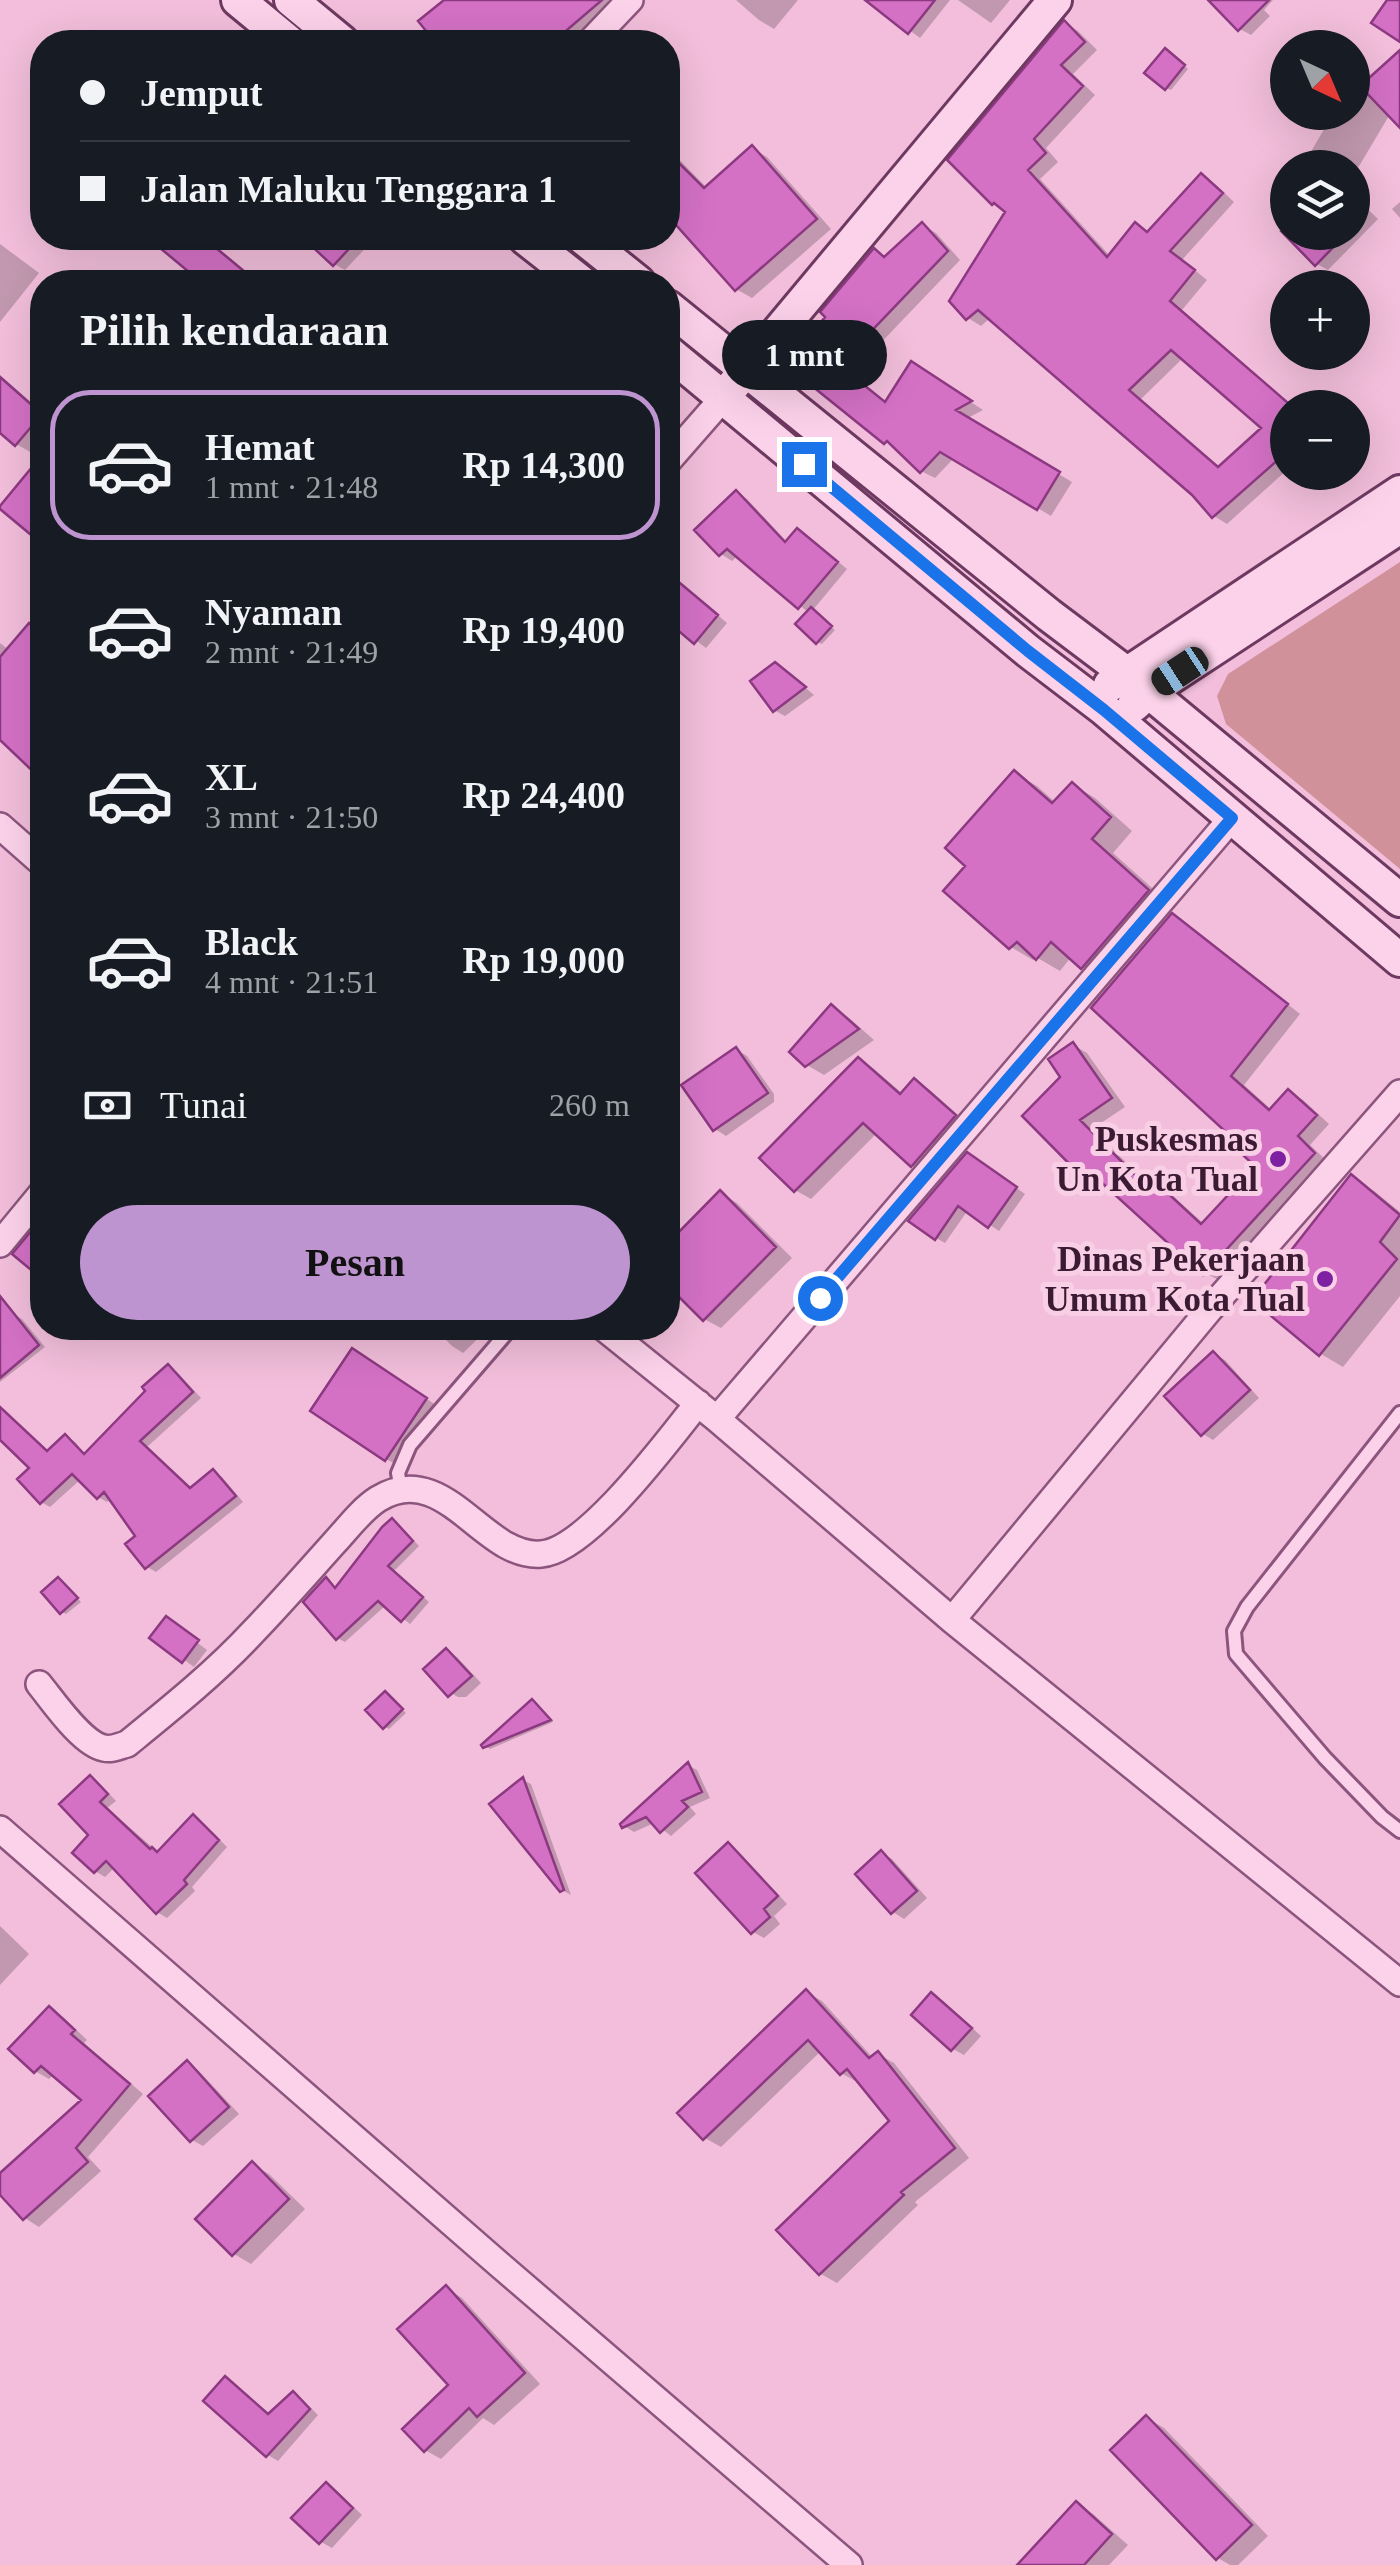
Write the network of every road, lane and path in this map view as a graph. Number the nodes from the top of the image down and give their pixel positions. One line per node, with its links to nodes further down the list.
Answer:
1 (238, 0): 5 (main road)
2 (291, 0): 6 (main road)
3 (630, 0): 7 (street)
4 (1055, 0): 14 (main road)
5 (274, 30)
6 (327, 30)
7 (601, 30)
8 (540, 250): 10 (main road)
9 (599, 250): 11 (main road)
10 (566, 270)
11 (623, 270)
12 (680, 317): 14 (main road)
13 (680, 362): 15 (main road)
14 (746, 372): 15 (main road); 19 (main road)
15 (724, 397): 16 (street); 20 (main road)
16 (680, 447)
17 (1400, 492): 19 (main road)
18 (1400, 527): 19 (main road)
19 (1137, 682): 20 (main road); 24 (main road)
20 (1104, 710): 21 (main road)
21 (1232, 818): 25 (main road); 31 (street)
22 (0, 826): 23 (street)
23 (30, 853)
24 (1400, 900)
25 (1400, 960)
26 (1400, 1093): 34 (street)
27 (30, 1208): 28 (street)
28 (0, 1244)
29 (501, 1340): 33 (lane)
30 (619, 1340): 31 (street)
31 (708, 1411): 33 (street); 34 (street)
32 (1400, 1413): 37 (lane)
33 (401, 1490): 35 (street)
34 (952, 1620): 38 (street)
35 (38, 1684)
36 (0, 1828): 39 (street)
37 (1400, 1831)
38 (1400, 1983)
39 (850, 2565)

